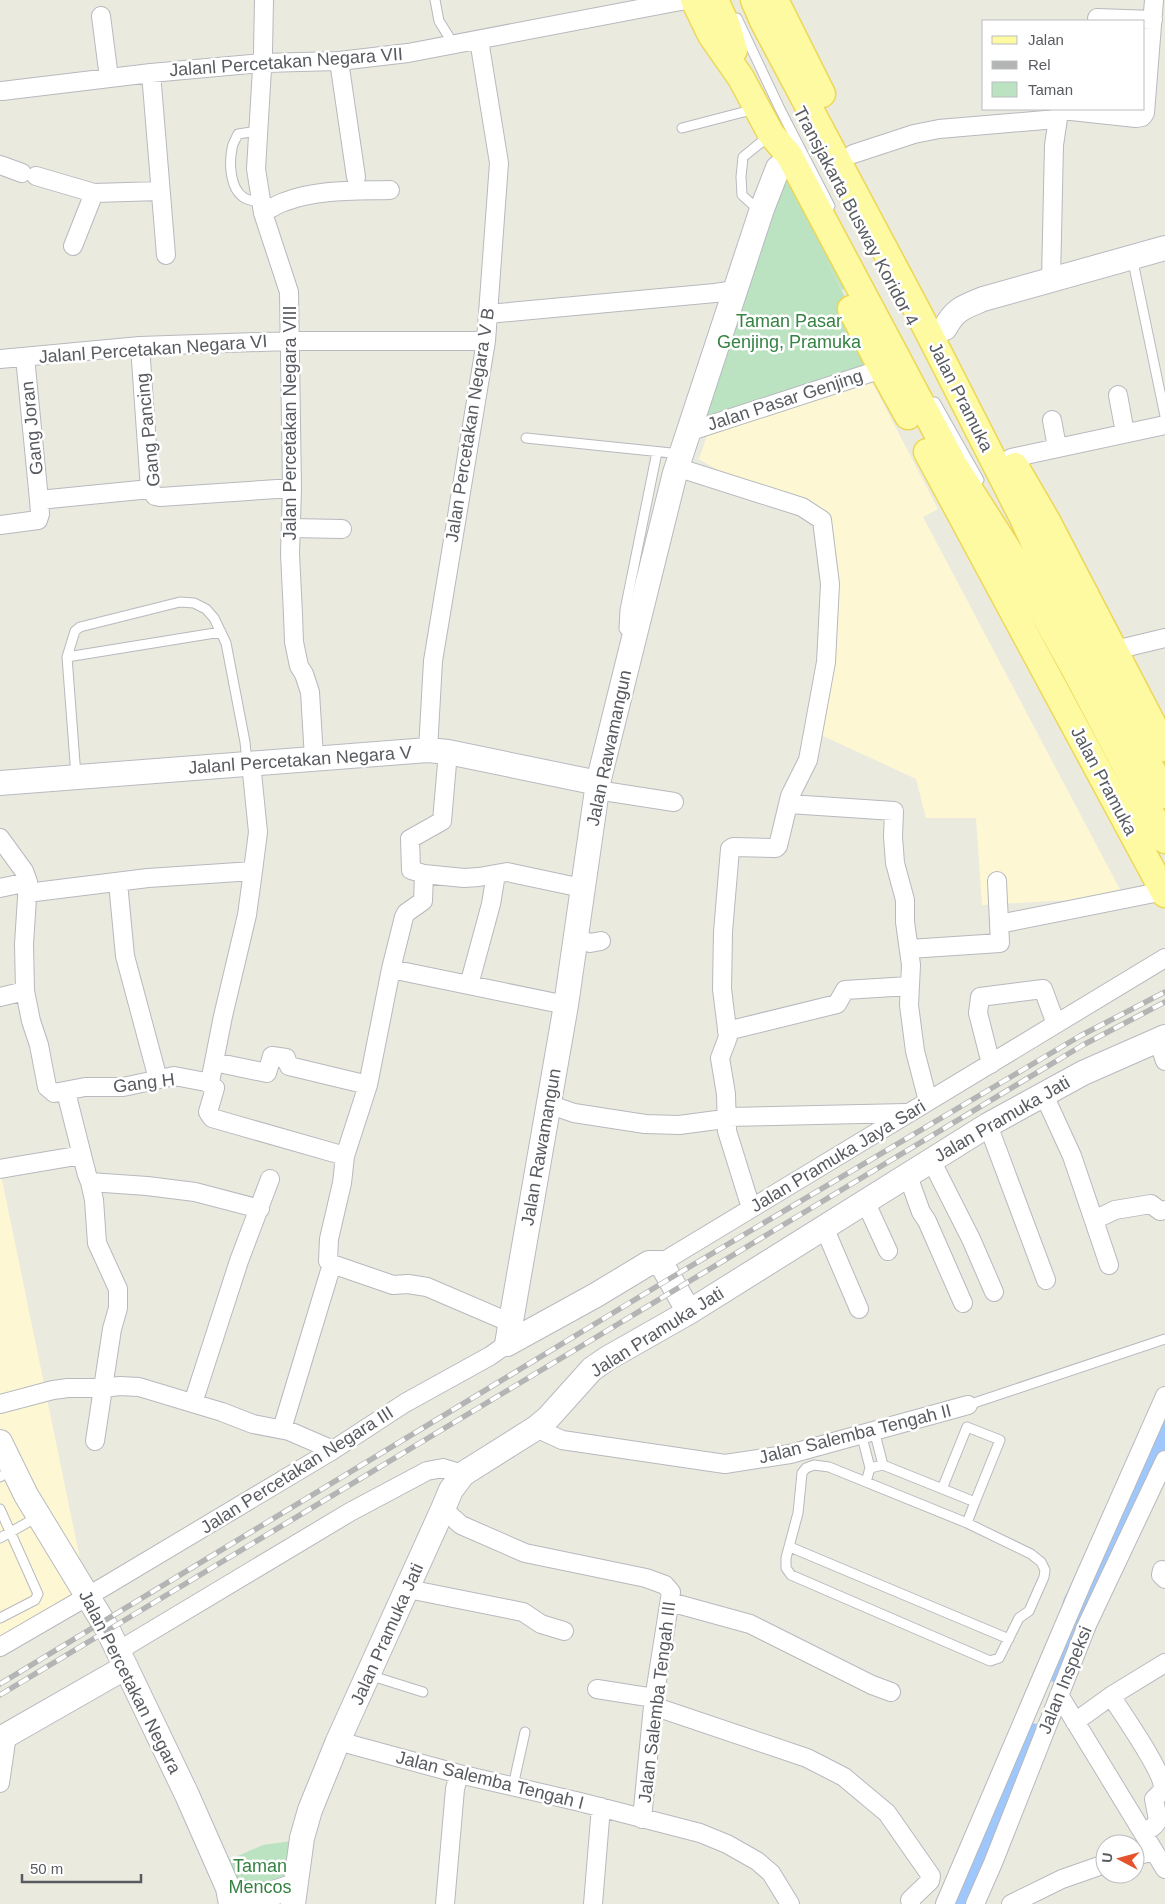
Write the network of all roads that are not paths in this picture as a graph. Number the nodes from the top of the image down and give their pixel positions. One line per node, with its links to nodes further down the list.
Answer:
1 (264, 0): 15 (street, Jalan Percetakan Negara VIII)
2 (435, 0): 13 (lane)
3 (686, 0): 12 (street, Jalanl Percetakan Negara VII)
4 (694, 0): 19 (main road, Jalan Pramuka)
5 (745, 0): 16 (lane)
6 (775, 0): 26 (main road, Jalan Pramuka)
7 (1154, 0): 11 (street)
8 (734, 3): 19 (main road, Jalan Pramuka); 36 (lane, Transjakarta Busway Koridor 4); 72 (main road, Jalan Pramuka)
9 (101, 16): 18 (street)
10 (1097, 18): 11 (street)
11 (1153, 20): 22 (street)
12 (479, 40): 13 (street, Jalanl Percetakan Negara VII); 43 (street, Jalan Percetakan Negara V B)
13 (454, 45): 14 (street, Jalanl Percetakan Negara VII)
14 (339, 61): 15 (street, Jalanl Percetakan Negara VII); 30 (street)
15 (262, 63): 17 (street, Jalanl Percetakan Negara VII); 24 (street, Jalan Percetakan Negara VIII)
16 (777, 68)
17 (151, 73): 18 (street, Jalanl Percetakan Negara VII); 32 (street)
18 (109, 78): 20 (street, Jalanl Percetakan Negara VII)
19 (742, 78): 21 (main road, Jalan Pramuka)
20 (1, 92)
21 (758, 108): 23 (lane); 25 (main road, Jalan Pramuka)
22 (1057, 119): 26 (street); 41 (street)
23 (682, 128)
24 (258, 131): 34 (street, Jalan Percetakan Negara VIII); 34 (lane)
25 (771, 134): 28 (main road, Jalan Pramuka); 35 (lane); 71 (main road, Jalan Pramuka)
26 (853, 154): 44 (main road, Jalan Pramuka)
27 (0, 164): 33 (street)
28 (778, 168): 35 (street, Jalan Rawamangun); 50 (main road, Jalan Pramuka)
29 (832, 172): 72 (lane, Transjakarta Busway Koridor 4)
30 (356, 177)
31 (390, 190): 34 (street)
32 (160, 191): 33 (street); 39 (street)
33 (94, 193): 37 (street)
34 (262, 208): 45 (street, Jalan Percetakan Negara VIII)
35 (762, 209): 42 (street, Jalan Rawamangun)
36 (835, 217)
37 (72, 246)
38 (1165, 248): 40 (street)
39 (166, 255)
40 (1132, 256): 41 (street); 53 (lane)
41 (1050, 280): 44 (street)
42 (735, 290): 43 (street); 56 (street, Jalan Rawamangun)
43 (488, 314): 46 (street, Jalan Percetakan Negara V B)
44 (945, 328): 61 (main road, Jalan Pramuka)
45 (288, 341): 46 (street, Jalanl Percetakan Negara VI); 47 (street, Jalanl Percetakan Negara VI); 63 (street, Jalan Percetakan Negara VIII)
46 (486, 341): 81 (street, Jalan Percetakan Negara V B)
47 (140, 346): 48 (street, Jalanl Percetakan Negara VI); 64 (street, Gang Pancing)
48 (25, 357): 49 (street, Jalanl Percetakan Negara VI); 66 (street, Gang Joran)
49 (0, 359)
50 (882, 369): 56 (street, Jalan Pasar Genjing); 76 (main road, Jalan Pramuka)
51 (931, 395): 65 (lane)
52 (1118, 395): 57 (street)
53 (1165, 416)
54 (1052, 420): 59 (street)
55 (1165, 425): 57 (street)
56 (688, 432): 62 (street, Jalan Rawamangun)
57 (1125, 432): 59 (street)
58 (526, 438): 60 (lane)
59 (1058, 447): 61 (street)
60 (657, 452): 62 (lane); 74 (lane)
61 (1011, 458): 78 (main road, Jalan Pramuka)
62 (679, 461): 74 (street, Jalan Rawamangun); 89 (street)
63 (292, 488): 64 (street, Gang Pancing); 69 (street, Jalan Percetakan Negara VIII)
64 (150, 490): 66 (street)
65 (985, 492)
66 (39, 500): 68 (street)
67 (1002, 523): 71 (lane)
68 (0, 525)
69 (291, 528): 70 (street); 82 (street, Jalan Percetakan Negara VIII)
70 (342, 529)
71 (1010, 553): 79 (main road, Jalan Pramuka)
72 (1043, 562): 78 (main road, Jalan Pramuka)
73 (221, 632): 77 (lane); 77 (lane); 83 (lane)
74 (634, 638): 86 (street, Jalan Rawamangun)
75 (1165, 638): 78 (street)
76 (1028, 640): 79 (main road); 100 (main road, Jalan Pramuka)
77 (67, 657): 84 (lane)
78 (1107, 661): 80 (main road, Jalan Pramuka); 87 (main road, Jalan Pramuka)
79 (1075, 670): 91 (main road, Jalan Pramuka)
80 (1165, 748)
81 (438, 751): 82 (street, Jalanl Percetakan Negara V); 86 (street, Jalanl Percetakan Negara V); 93 (street, Jalan Percetakan Negara V B)
82 (314, 758): 83 (street, Jalanl Percetakan Negara V)
83 (249, 763): 84 (street, Jalanl Percetakan Negara V); 92 (street)
84 (76, 778): 85 (street, Jalanl Percetakan Negara V)
85 (0, 783)
86 (597, 786): 88 (street); 99 (street, Jalan Rawamangun)
87 (1165, 795)
88 (674, 802)
89 (789, 804): 104 (street); 113 (street)
90 (0, 838): 98 (street)
91 (1165, 840)
92 (253, 871): 96 (street); 115 (street)
93 (424, 874): 94 (street); 106 (street)
94 (496, 874): 99 (street); 107 (street)
95 (997, 881): 101 (street)
96 (118, 883): 98 (street); 117 (street)
97 (0, 888): 98 (street)
98 (28, 888): 109 (street)
99 (582, 888): 102 (street, Jalan Rawamangun)
100 (1164, 893): 101 (street)
101 (1000, 924): 104 (street)
102 (575, 938): 103 (street); 111 (street, Jalan Rawamangun)
103 (602, 941)
104 (909, 949): 108 (street)
105 (1165, 958): 112 (street, Jalan Pramuka Jaya Sari)
106 (391, 969): 107 (street); 119 (street)
107 (469, 985): 111 (street)
108 (909, 986): 113 (street); 122 (street)
109 (25, 991): 110 (street); 120 (street)
110 (0, 997)
111 (566, 1005): 123 (street, Jalan Rawamangun)
112 (1056, 1024): 116 (street, Jalan Pramuka Jaya Sari); 116 (street)
113 (727, 1030): 125 (street)
114 (1163, 1046): 121 (street, Jalan Pramuka Jati)
115 (214, 1062): 118 (street); 119 (street)
116 (991, 1064): 122 (street, Jalan Pramuka Jaya Sari)
117 (158, 1079): 118 (street, Gang H); 120 (street, Gang H)
118 (206, 1082): 128 (street)
119 (368, 1085): 128 (street)
120 (66, 1092): 127 (street)
121 (1044, 1095): 126 (street, Jalan Pramuka Jati); 138 (street)
122 (928, 1102): 124 (street, Jalan Pramuka Jaya Sari)
123 (548, 1104): 125 (street); 149 (street, Jalan Rawamangun)
124 (908, 1113): 125 (street); 135 (street, Jalan Pramuka Jaya Sari)
125 (726, 1116): 135 (street)
126 (988, 1125): 129 (street, Jalan Pramuka Jati); 144 (street)
127 (82, 1155): 130 (street); 133 (street)
128 (345, 1156): 142 (street)
129 (931, 1160): 131 (street, Jalan Pramuka Jati); 145 (street)
130 (0, 1169)
131 (908, 1176): 134 (street, Jalan Pramuka Jati); 146 (street)
132 (270, 1178): 136 (street)
133 (90, 1182): 136 (street); 151 (street)
134 (865, 1201): 139 (street, Jalan Pramuka Jati); 140 (street)
135 (751, 1208): 141 (street, Jalan Pramuka Jaya Sari)
136 (260, 1210): 153 (street)
137 (1165, 1210): 138 (street)
138 (1094, 1220): 143 (street)
139 (824, 1227): 147 (street); 148 (street, Jalan Pramuka Jati)
140 (888, 1251)
141 (660, 1263): 148 (street); 149 (street, Jalan Pramuka Jaya Sari)
142 (332, 1264): 149 (street); 157 (street)
143 (1110, 1265)
144 (1046, 1280)
145 (994, 1292)
146 (963, 1303)
147 (859, 1309)
148 (690, 1312): 156 (street, Jalan Pramuka Jati)
149 (509, 1334): 161 (street, Jalan Percetakan Negara III)
150 (1165, 1339): 155 (lane)
151 (102, 1388): 153 (street); 154 (street); 159 (street)
152 (1165, 1396): 214 (street)
153 (193, 1403): 157 (street)
154 (0, 1404)
155 (968, 1405): 158 (street, Jalan Salemba Tengah II)
156 (536, 1428): 158 (street, Jalan Salemba Tengah II); 166 (street, Jalan Pramuka Jati)
157 (282, 1429): 161 (street)
158 (868, 1431): 163 (lane); 164 (lane)
159 (95, 1441)
160 (0, 1442): 165 (street, Jalan Percetakan Negara)
161 (333, 1450): 178 (street, Jalan Percetakan Negara III)
162 (1165, 1460): 190 (street, Jalan Inspeksi)
163 (883, 1465): 164 (lane); 168 (lane)
164 (870, 1468): 167 (lane)
165 (7, 1473): 172 (street, Jalan Percetakan Negara)
166 (463, 1474): 171 (street, Jalan Pramuka Jati); 184 (street)
167 (866, 1482): 173 (lane); 176 (lane)
168 (942, 1489): 169 (lane); 169 (lane)
169 (976, 1502): 173 (lane)
170 (0, 1509): 174 (lane)
171 (443, 1509): 177 (street, Jalan Pramuka Jati); 179 (street, Jalan Salemba Tengah III)
172 (39, 1516): 174 (lane); 178 (street, Jalan Percetakan Negara)
173 (967, 1523): 182 (lane)
174 (10, 1533): 175 (lane); 180 (lane)
175 (0, 1538)
176 (790, 1547): 182 (lane); 182 (lane)
177 (408, 1589): 181 (street); 186 (street, Jalan Pramuka Jati)
178 (88, 1596): 183 (street, Jalan Percetakan Negara III); 184 (street, Jalan Percetakan Negara)
179 (670, 1602): 189 (street); 192 (street, Jalan Salemba Tengah III)
180 (0, 1618)
181 (564, 1631)
182 (1009, 1639)
183 (0, 1647)
184 (122, 1659): 195 (street); 208 (street, Jalan Percetakan Negara)
185 (1165, 1663): 191 (street)
186 (368, 1675): 188 (lane); 196 (street, Jalan Pramuka Jati)
187 (597, 1689): 192 (street)
188 (423, 1692)
189 (891, 1692)
190 (1059, 1696): 193 (street); 209 (street, Jalan Inspeksi)
191 (1111, 1696): 193 (street); 202 (street)
192 (654, 1702): 201 (street, Jalan Salemba Tengah III); 213 (street)
193 (1075, 1722): 202 (street)
194 (525, 1732): 199 (lane)
195 (3, 1737): 198 (street)
196 (338, 1741): 197 (street, Jalan Salemba Tengah I); 207 (street, Jalan Pramuka Jati)
197 (459, 1774): 199 (street, Jalan Salemba Tengah I); 210 (street)
198 (0, 1783)
199 (513, 1786): 200 (street, Jalan Salemba Tengah I)
200 (601, 1807): 201 (street, Jalan Salemba Tengah I); 211 (street)
201 (642, 1819): 212 (street, Jalan Salemba Tengah I)
202 (1143, 1832): 203 (street)
203 (1154, 1851): 204 (street); 206 (street)
204 (1145, 1853)
205 (1095, 1867): 215 (street)
206 (1165, 1869)
207 (293, 1895): 208 (street)
208 (230, 1896)
209 (982, 1900)
210 (445, 1904)
211 (593, 1904)
212 (790, 1904)
213 (911, 1904)
214 (945, 1904)
215 (1011, 1904)

